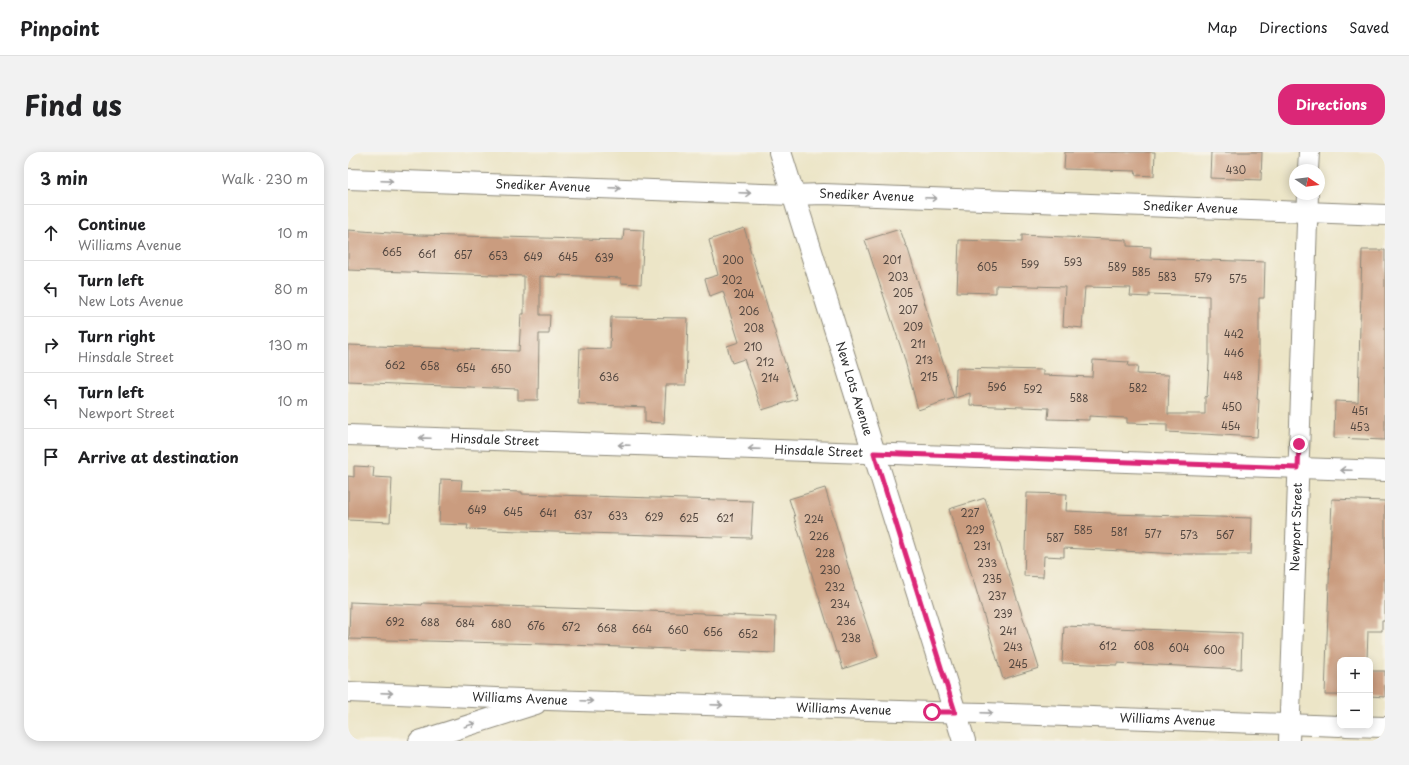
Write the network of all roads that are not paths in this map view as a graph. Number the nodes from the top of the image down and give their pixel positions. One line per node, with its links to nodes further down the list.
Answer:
1 (780, 152): 5 (street, New Lots Avenue)
2 (1309, 152): 3 (street)
3 (1308, 164)
4 (348, 179): 5 (street, Snediker Avenue, one-way to 5)
5 (793, 195): 6 (street, Snediker Avenue, one-way to 6); 9 (street, New Lots Avenue)
6 (1307, 203): 7 (street, Snediker Avenue); 10 (street, Newport Street)
7 (1385, 215)
8 (348, 435): 9 (street, Hinsdale Street, one-way to 8)
9 (874, 453): 10 (street, Hinsdale Street); 14 (street, New Lots Avenue)
10 (1298, 468): 11 (street, Hinsdale Street, one-way to 10); 18 (street, Newport Street)
11 (1385, 471)
12 (348, 692): 13 (street, Williams Avenue, one-way to 13)
13 (548, 700): 14 (street, Williams Avenue, one-way to 14); 19 (street, one-way to 13)
14 (955, 712): 18 (street, Williams Avenue, one-way to 18); 20 (street, New Lots Avenue)
15 (1337, 726): 18 (street, Williams Avenue)
16 (1373, 727): 17 (street)
17 (1385, 727)
18 (1289, 732)
19 (419, 741)
20 (964, 741)

